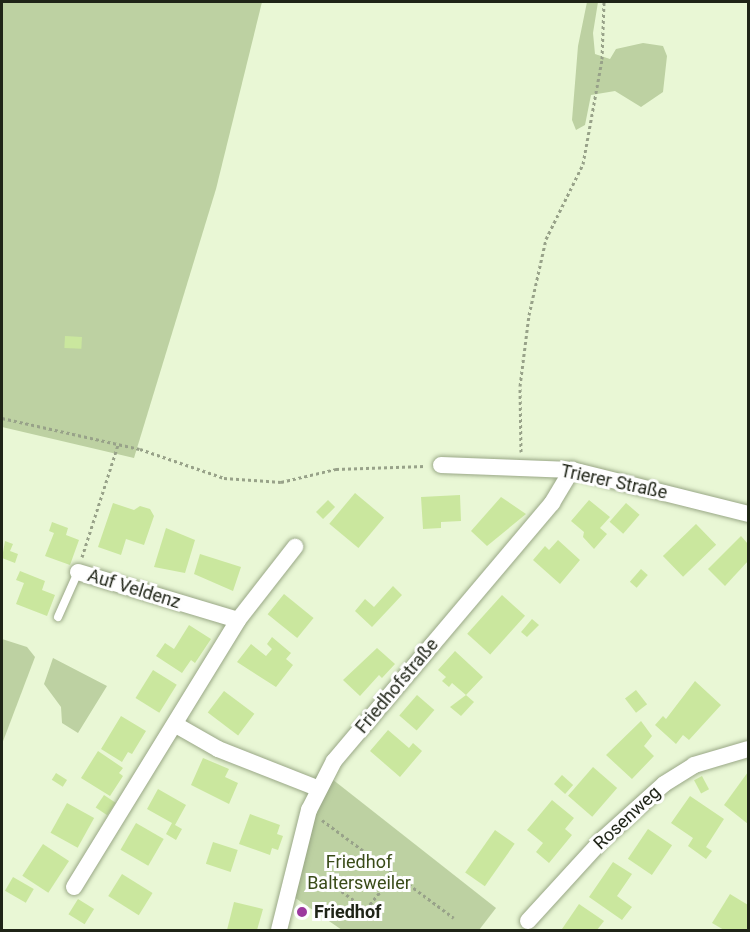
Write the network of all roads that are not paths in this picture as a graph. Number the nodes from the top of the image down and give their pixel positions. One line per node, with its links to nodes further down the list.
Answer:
1 (441, 465): 2 (street, Trierer Straße)
2 (572, 470): 3 (street, Trierer Straße); 10 (street, Friedhofstraße)
3 (748, 514)
4 (295, 546): 7 (street)
5 (78, 572): 6 (lane, Auf Veldenz); 7 (street, Auf Veldenz)
6 (58, 617)
7 (238, 620): 8 (street)
8 (176, 725): 10 (street); 11 (street)
9 (748, 749): 12 (street, Rosenweg)
10 (317, 788): 13 (street, Friedhofstraße)
11 (74, 888)
12 (528, 921)
13 (279, 930)

